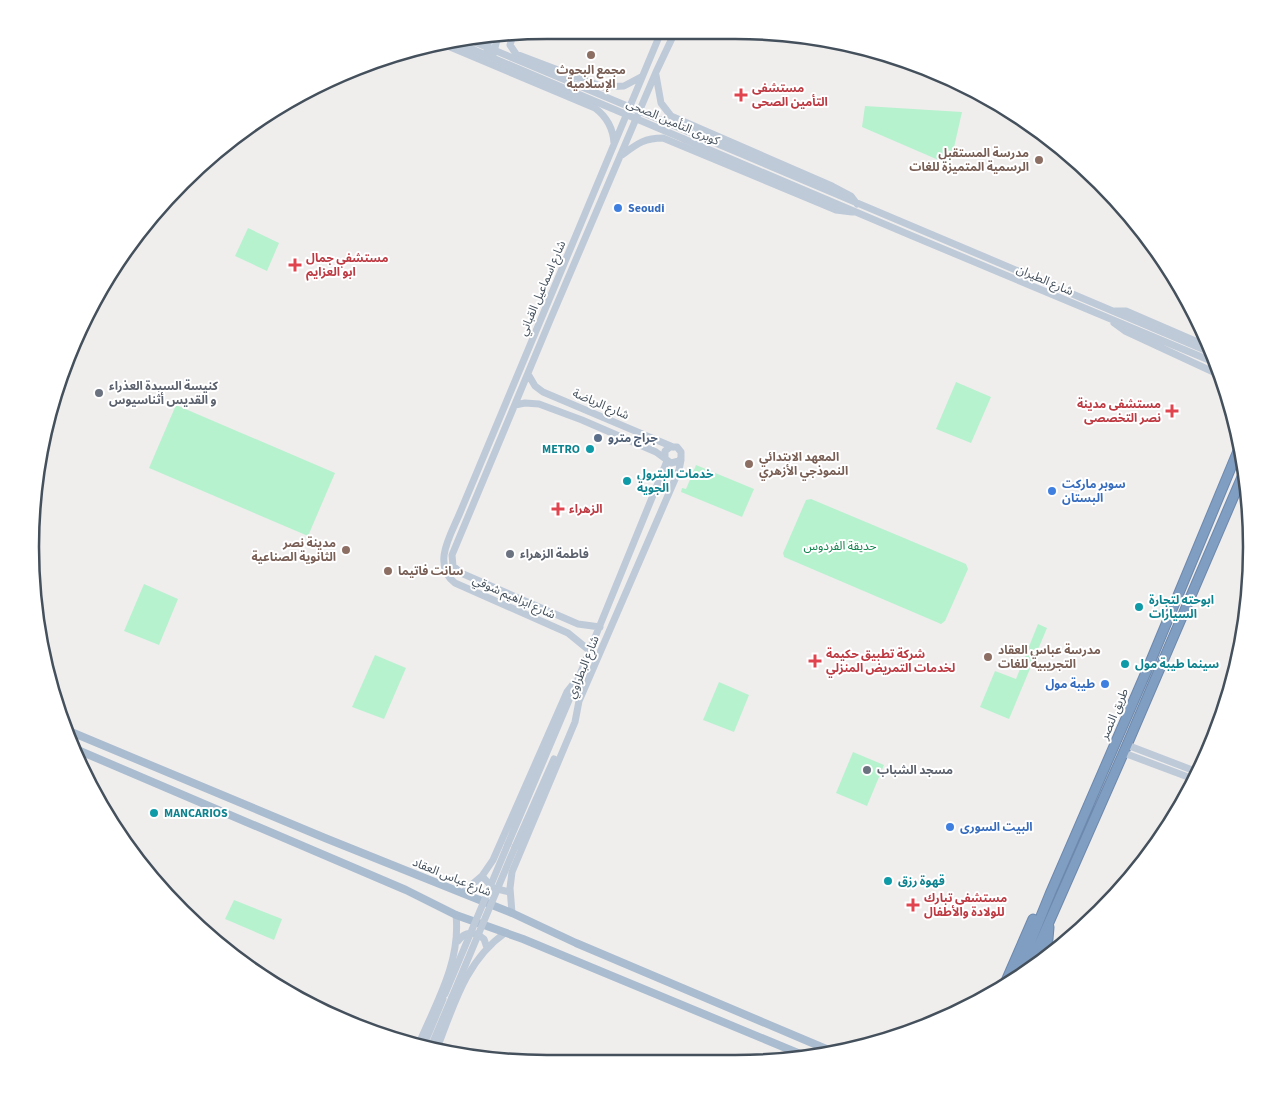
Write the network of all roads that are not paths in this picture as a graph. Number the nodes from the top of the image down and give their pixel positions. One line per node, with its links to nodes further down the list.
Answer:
1 (658, 39): 11 (street, شارع اسماعيل القباني)
2 (672, 39): 10 (street, شارع اسماعيل القباني)
3 (510, 40): 12 (street)
4 (490, 42): 8 (street)
5 (492, 42): 9 (street)
6 (474, 44): 18 (street, كوبرى التأمين الصحى, bridge); 18 (street, كوبرى التأمين الصحى, bridge)
7 (453, 48): 8 (street)
8 (479, 59): 9 (street)
9 (495, 65): 13 (street)
10 (656, 72): 14 (street); 17 (street, شارع اسماعيل القباني)
11 (642, 77): 12 (street); 16 (street, شارع اسماعيل القباني)
12 (603, 87): 13 (street)
13 (595, 108): 16 (street)
14 (672, 116): 15 (street); 18 (street)
15 (663, 138): 17 (street); 18 (street)
16 (614, 145): 32 (street, شارع اسماعيل القباني)
17 (620, 156): 24 (street, شارع اسماعيل القباني)
18 (856, 208): 19 (street, شارع الطيران)
19 (1111, 315): 20 (street, شارع الطيران); 21 (street); 22 (street); 23 (street, شارع الطيران)
20 (1201, 343)
21 (1204, 350)
22 (1207, 359)
23 (1211, 371)
24 (528, 374): 25 (street, شارع الرياضة); 27 (street, شارع اسماعيل القباني)
25 (543, 392): 26 (street); 28 (street, شارع الرياضة)
26 (539, 404): 27 (street, شارع الرياضة); 30 (street, شارع الرياضة)
27 (515, 405): 33 (street, شارع اسماعيل القباني)
28 (673, 447): 30 (street); 31 (street)
29 (1235, 458): 54 (highway, طريق النصر)
30 (666, 460): 31 (street); 38 (street, شارع البطراوي)
31 (680, 460): 42 (street, شارع البطراوي)
32 (475, 477): 33 (street); 36 (street, شارع اسماعيل القباني)
33 (483, 480): 35 (street, شارع اسماعيل القباني)
34 (1239, 484): 44 (highway, طريق النصر)
35 (454, 550): 37 (street, شارع ابراهيم شوقي)
36 (444, 554): 39 (street, شارع ابراهيم شوقي)
37 (578, 624): 38 (street, شارع ابراهيم شوقي); 39 (street)
38 (600, 627): 40 (street, شارع البطراوي)
39 (572, 635): 40 (street, شارع ابراهيم شوقي)
40 (590, 650): 41 (street, شارع البطراوي)
41 (578, 679): 50 (street); 51 (street, شارع البطراوي)
42 (579, 701): 50 (street); 52 (street, شارع البطراوي)
43 (74, 732): 53 (main road, شارع عباس العقاد)
44 (1126, 749): 46 (street); 48 (street); 57 (highway, طريق النصر)
45 (82, 752): 56 (main road)
46 (1173, 763): 47 (street); 48 (street)
47 (1192, 770)
48 (1170, 771): 49 (street)
49 (1188, 777)
50 (512, 846): 65 (street, bridge)
51 (482, 876): 52 (street); 53 (street, شارع البطراوي)
52 (510, 892): 55 (street, شارع البطراوي)
53 (462, 894): 55 (main road, شارع عباس العقاد)
54 (1050, 894): 63 (highway); 64 (highway, طريق النصر)
55 (512, 913): 70 (main road, شارع عباس العقاد)
56 (456, 915): 58 (main road); 59 (street)
57 (1049, 922): 61 (highway, طريق النصر); 62 (highway)
58 (505, 933): 60 (street); 71 (main road)
59 (458, 941): 60 (street); 66 (street)
60 (487, 948): 69 (street)
61 (1044, 950)
62 (1033, 958)
63 (1020, 968)
64 (1009, 975)
65 (449, 996): 67 (street); 68 (street)
66 (421, 1039)
67 (426, 1040)
68 (433, 1042)
69 (439, 1043)
70 (822, 1047)
71 (794, 1052)

